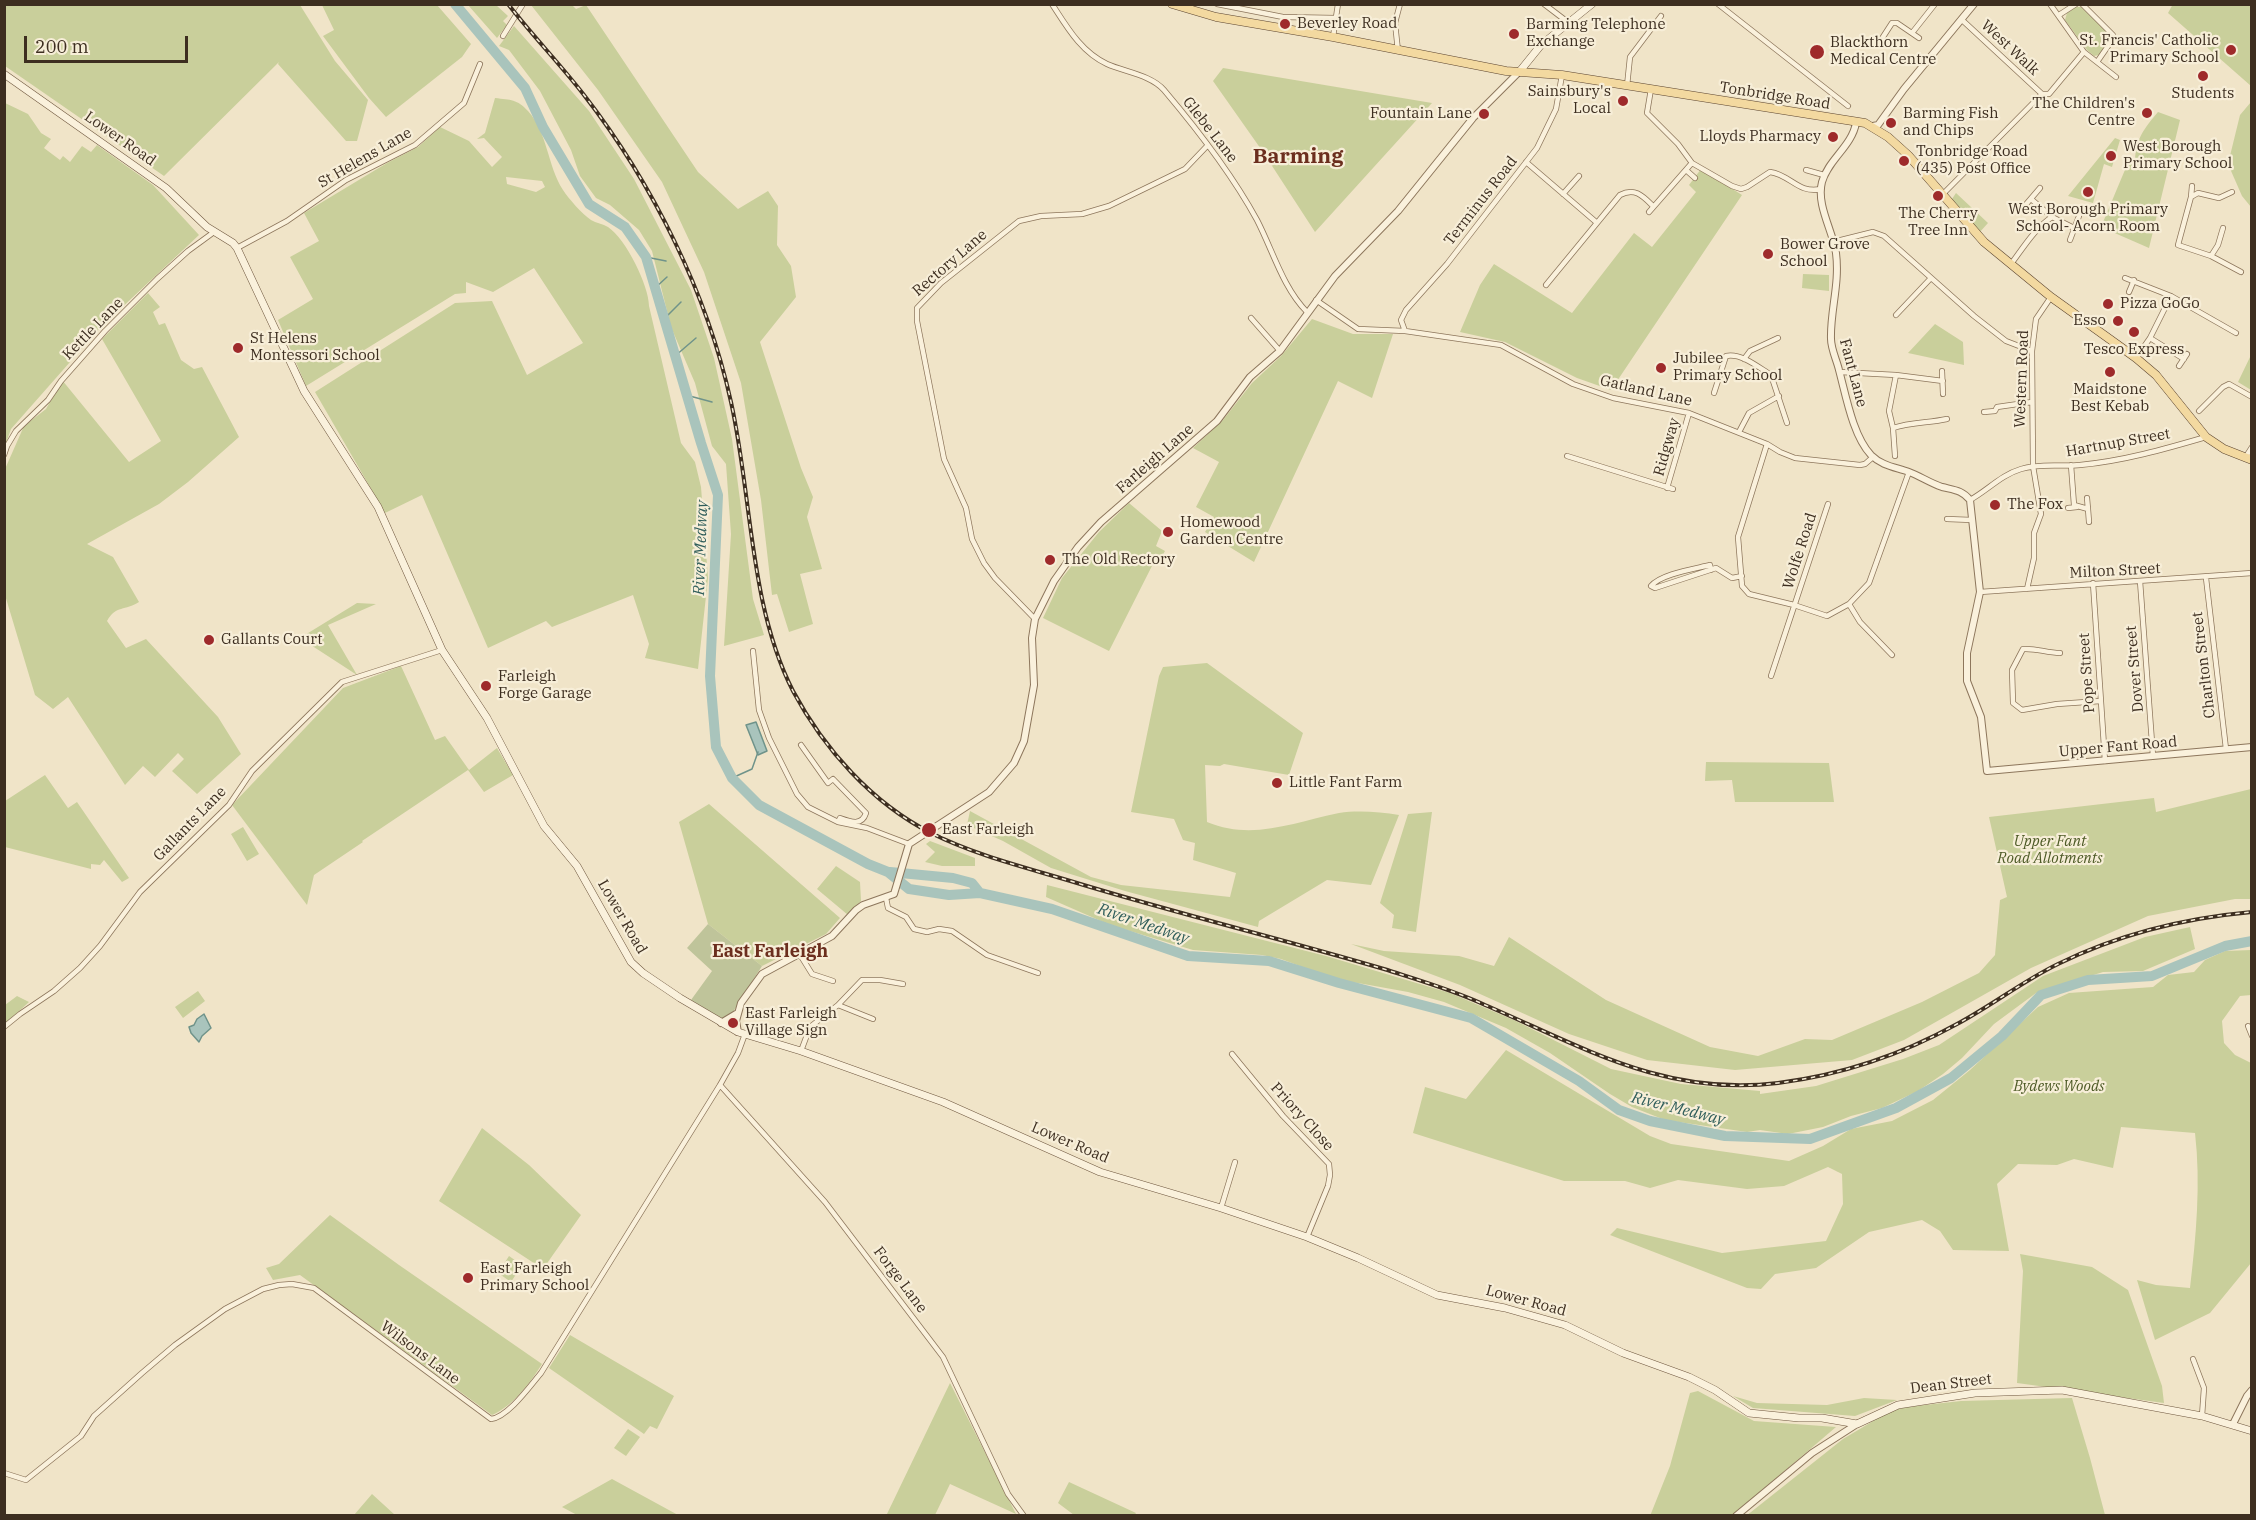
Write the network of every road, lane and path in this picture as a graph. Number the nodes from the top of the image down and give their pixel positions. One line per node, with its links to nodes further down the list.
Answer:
1 (523, 4): 21 (street)
2 (1052, 4): 39 (street, Glebe Lane)
3 (1172, 4): 22 (main road, Tonbridge Road)
4 (1217, 4): 17 (street)
5 (1338, 4): 17 (street)
6 (1400, 4): 25 (street)
7 (1544, 4): 19 (street)
8 (1592, 4): 19 (main road)
9 (1718, 4): 36 (street)
10 (1935, 4): 20 (street)
11 (1974, 4): 18 (street)
12 (2050, 4): 15 (street)
13 (2076, 4): 15 (street)
14 (2082, 4): 27 (street)
15 (2059, 15): 26 (street)
16 (1661, 16): 33 (street)
17 (1336, 18): 22 (street)
18 (1961, 19): 35 (street, West Walk); 38 (street)
19 (1569, 23): 29 (main road)
20 (1912, 33): 23 (street); 24 (street)
21 (503, 36)
22 (1333, 37): 25 (main road, Tonbridge Road)
23 (1919, 38)
24 (1881, 40)
25 (1398, 51): 29 (main road, Tonbridge Road)
26 (2084, 52): 27 (street); 35 (street)
27 (2097, 62): 32 (street)
28 (480, 64): 66 (street, St Helens Lane)
29 (1520, 71): 31 (main road, Tonbridge Road); 77 (street, Farleigh Lane)
30 (4, 74): 63 (main road, Lower Road)
31 (1562, 75): 33 (main road, Tonbridge Road); 40 (street, Terminus Road)
32 (2116, 76)
33 (1627, 86): 34 (main road, Tonbridge Road)
34 (1651, 89): 37 (main road, Tonbridge Road); 49 (street)
35 (2042, 94): 52 (street)
36 (1848, 106)
37 (1856, 123): 38 (main road, Tonbridge Road); 44 (street, Fant Lane)
38 (1873, 126): 52 (main road, Tonbridge Road)
39 (1207, 146): 78 (street, Glebe Lane); 142 (street, Rectory Lane)
40 (1526, 162): 51 (street); 81 (street, Terminus Road)
41 (1691, 164): 42 (street)
42 (1686, 170): 46 (street); 55 (street)
43 (1806, 170): 44 (street)
44 (1824, 175): 49 (street, Fant Lane)
45 (1579, 176): 51 (street)
46 (1695, 178)
47 (2192, 186): 53 (street)
48 (2040, 188): 54 (street)
49 (1821, 189): 65 (street, Fant Lane)
50 (2232, 192): 53 (street)
51 (1563, 194): 60 (street)
52 (1943, 194): 68 (main road, Tonbridge Road)
53 (2191, 197): 67 (street)
54 (2031, 199): 56 (street); 59 (street)
55 (1653, 206): 57 (street); 60 (street)
56 (2022, 208)
57 (1649, 212)
58 (2079, 216): 61 (street)
59 (2052, 217): 61 (street); 68 (street)
60 (1596, 222): 73 (street)
61 (2074, 228): 64 (street)
62 (2223, 228): 67 (street)
63 (214, 232): 66 (main road, Lower Road); 109 (street, Kettle Lane)
64 (2070, 240)
65 (1833, 242): 70 (street); 91 (street, Fant Lane)
66 (237, 248): 143 (main road, Lower Road)
67 (2211, 256): 69 (street)
68 (2011, 264): 76 (main road, Tonbridge Road)
69 (2241, 272)
70 (1931, 278): 79 (street); 86 (street)
71 (2125, 278): 72 (street)
72 (2134, 280): 74 (street); 75 (street)
73 (1546, 285)
74 (2129, 292)
75 (2171, 296): 82 (street); 84 (street)
76 (2050, 297): 86 (street, Western Road); 87 (main road, Tonbridge Road)
77 (1316, 300): 78 (street, Farleigh Lane); 81 (street, Gatland Lane)
78 (1307, 312): 85 (street, Farleigh Lane)
79 (1896, 315)
80 (1251, 318): 85 (street)
81 (1405, 330): 101 (street, Gatland Lane)
82 (2236, 333)
83 (1778, 338): 88 (street)
84 (2150, 338): 87 (street); 89 (street)
85 (1280, 351): 142 (street, Farleigh Lane)
86 (2032, 351): 98 (street, Western Road)
87 (2136, 358): 106 (main road, Tonbridge Road)
88 (1744, 359): 94 (street); 96 (street)
89 (2179, 366)
90 (1942, 371): 93 (street)
91 (1840, 372): 92 (street); 112 (street, Fant Lane)
92 (1896, 375): 93 (street); 104 (street)
93 (1942, 381): 95 (street)
94 (1714, 393)
95 (1943, 394)
96 (1779, 396): 103 (street); 105 (street)
97 (2252, 397): 99 (street)
98 (2032, 402): 100 (street); 117 (street, Western Road)
99 (2199, 411)
100 (1984, 412)
101 (1689, 413): 105 (street, Gatland Lane); 114 (street, Ridgway)
102 (1947, 419): 104 (street)
103 (1787, 423)
104 (1893, 428): 111 (street)
105 (1739, 432): 107 (street, Gatland Lane)
106 (2206, 437): 113 (main road, Tonbridge Road); 115 (street, Hartnup Street)
107 (1767, 444): 112 (street, Gatland Lane); 133 (street)
108 (2252, 447): 113 (street)
109 (4, 455)
110 (1567, 456): 114 (street)
111 (1895, 456)
112 (1873, 457): 118 (street)
113 (2248, 459)
114 (1576, 460): 116 (street)
115 (2071, 465): 117 (street, Hartnup Street); 122 (street)
116 (1573, 466)
117 (2033, 466): 120 (street, Hartnup Street); 138 (street, Western Road)
118 (1909, 472): 120 (street); 140 (street)
119 (2087, 498): 124 (street)
120 (1970, 500): 128 (street)
121 (1828, 504): 141 (street, Wolfe Road)
122 (2077, 507): 123 (street); 124 (street)
123 (2068, 508)
124 (2088, 508): 129 (street)
125 (1958, 512): 127 (street)
126 (1947, 519): 127 (street)
127 (1956, 519): 128 (street)
128 (1972, 520): 139 (street)
129 (2089, 522)
130 (1711, 570): 131 (street); 133 (street); 135 (street)
131 (1687, 571): 135 (street); 135 (street)
132 (2252, 573): 134 (street, Milton Street)
133 (1742, 576): 141 (street)
134 (2205, 578): 136 (street, Milton Street); 151 (street, Charlton Street)
135 (1687, 579)
136 (2140, 581): 137 (street, Milton Street); 152 (street, Dover Street)
137 (2093, 584): 138 (street, Milton Street); 148 (street, Pope Street)
138 (2027, 589): 139 (street, Milton Street)
139 (1980, 592): 153 (street, Upper Fant Road)
140 (1849, 604): 141 (street); 146 (street)
141 (1794, 605): 147 (street, Wolfe Road)
142 (1035, 619): 155 (street, Farleigh Lane)
143 (442, 650): 165 (main road, Lower Road); 168 (street, Gallants Lane)
144 (753, 651): 154 (street)
145 (2060, 654): 148 (street)
146 (1892, 655)
147 (1771, 676)
148 (2101, 701): 153 (street, Pope Street)
149 (801, 745): 154 (street)
150 (2252, 747): 151 (street, Upper Fant Road)
151 (2226, 749): 152 (street, Upper Fant Road)
152 (2154, 756): 153 (street, Upper Fant Road)
153 (2105, 760)
154 (838, 822): 155 (street)
155 (909, 844): 156 (street)
156 (889, 897): 157 (street); 158 (street)
157 (799, 954): 159 (street); 162 (street)
158 (1038, 973)
159 (833, 981)
160 (903, 984): 161 (street)
161 (838, 1005): 163 (street); 171 (street)
162 (736, 1014): 165 (street); 169 (street)
163 (862, 1016): 164 (street); 166 (street)
164 (873, 1019)
165 (721, 1023): 169 (main road, Lower Road)
166 (859, 1024)
167 (2247, 1026): 170 (street)
168 (4, 1028)
169 (742, 1033): 171 (main road, Lower Road); 173 (street)
170 (2252, 1036)
171 (801, 1051): 175 (main road, Lower Road)
172 (1232, 1054): 176 (street, Priory Close)
173 (720, 1085): 183 (street, Wilsons Lane); 184 (street, Forge Lane)
174 (1235, 1162): 175 (street)
175 (1221, 1208): 176 (main road, Lower Road)
176 (1307, 1237): 180 (main road, Lower Road)
177 (2193, 1359): 179 (street)
178 (2252, 1390): 181 (street)
179 (2202, 1416): 180 (main road, Dean Street); 181 (main road, Dean Street)
180 (1857, 1424): 185 (street, Dean Street)
181 (2233, 1424): 182 (main road, Dean Street)
182 (2252, 1431)
183 (4, 1473)
184 (1024, 1515)
185 (1736, 1515)

